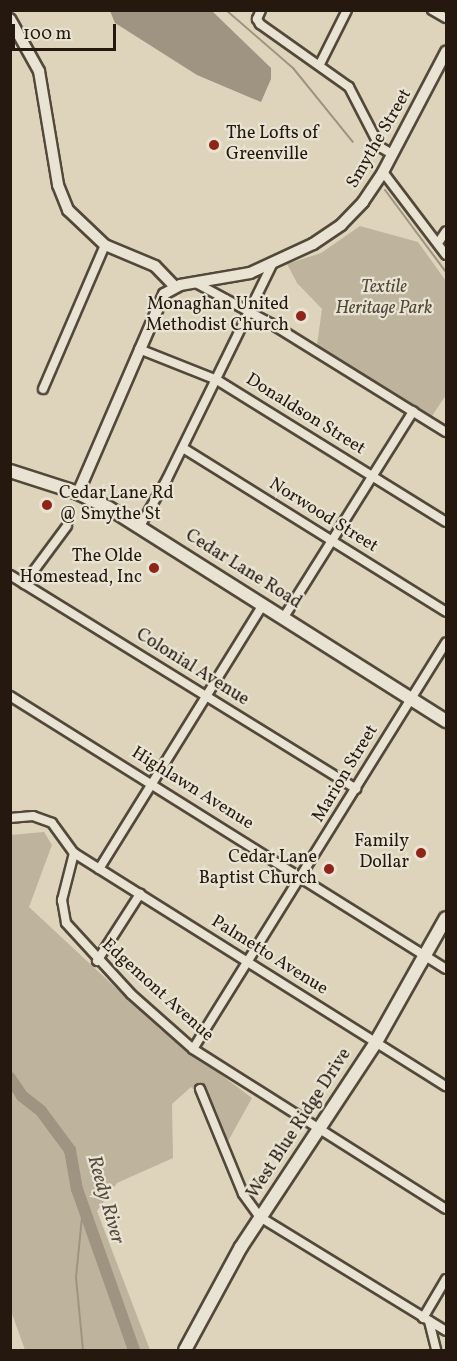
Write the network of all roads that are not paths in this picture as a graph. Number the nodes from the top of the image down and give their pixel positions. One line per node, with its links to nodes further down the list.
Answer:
1 (261, 10): 7 (street)
2 (347, 10): 7 (street)
3 (432, 10): 4 (street)
4 (447, 18)
5 (10, 19): 12 (street)
6 (447, 52): 8 (street, Smythe Street)
7 (320, 64): 8 (street)
8 (392, 154): 9 (street, Smythe Street)
9 (383, 172): 11 (street); 14 (street, Smythe Street)
10 (447, 231): 11 (street)
11 (438, 243): 13 (street)
12 (105, 245): 16 (street); 20 (street)
13 (447, 255)
14 (273, 263): 15 (street, Smythe Street); 17 (street)
15 (196, 283): 16 (street, Smythe Street); 17 (street)
16 (175, 286): 18 (street)
17 (252, 312): 19 (street); 21 (street)
18 (139, 349): 19 (street, Donaldson Street); 26 (street)
19 (218, 380): 23 (street); 25 (street, Donaldson Street)
20 (43, 389)
21 (413, 411): 22 (street); 25 (street)
22 (447, 432)
23 (183, 448): 29 (street); 30 (street, Norwood Street)
24 (10, 471): 26 (main road, Cedar Lane Road)
25 (372, 477): 27 (street, Donaldson Street); 30 (street)
26 (78, 493): 29 (main road, Cedar Lane Road)
27 (447, 522)
28 (67, 526): 32 (street)
29 (140, 526): 33 (main road, Cedar Lane Road)
30 (332, 541): 34 (street, Norwood Street); 35 (street)
31 (10, 575): 32 (street, Colonial Avenue)
32 (24, 584): 38 (street, Colonial Avenue)
33 (263, 604): 35 (main road, Cedar Lane Road); 38 (street)
34 (447, 612)
35 (284, 617): 39 (main road, Cedar Lane Road)
36 (447, 642): 39 (street, Marion Street)
37 (10, 696): 41 (street, Highlawn Avenue)
38 (206, 697): 41 (street); 42 (street, Colonial Avenue)
39 (411, 699): 40 (main road, Cedar Lane Road); 42 (street, Marion Street)
40 (447, 721)
41 (152, 784): 45 (street); 46 (street, Highlawn Avenue)
42 (356, 789): 46 (street, Marion Street)
43 (10, 818): 44 (street)
44 (74, 853): 45 (street, Palmetto Avenue); 50 (street, Edgemont Avenue)
45 (99, 869): 47 (street, Palmetto Avenue)
46 (303, 877): 49 (street, Highlawn Avenue); 51 (street, Marion Street)
47 (140, 894): 50 (street); 51 (street, Palmetto Avenue)
48 (447, 918): 49 (main road, West Blue Ridge Drive)
49 (425, 956): 52 (street, Highlawn Avenue); 53 (main road, West Blue Ridge Drive)
50 (97, 961): 54 (street, Edgemont Avenue)
51 (248, 963): 53 (street, Palmetto Avenue); 54 (street, Marion Street)
52 (447, 969)
53 (376, 1042): 55 (street, Palmetto Avenue); 57 (main road, West Blue Ridge Drive)
54 (193, 1049): 57 (street, Edgemont Avenue)
55 (447, 1086)
56 (200, 1089): 59 (street)
57 (318, 1128): 58 (street, Edgemont Avenue); 59 (main road, West Blue Ridge Drive)
58 (447, 1209)
59 (260, 1217): 61 (street); 63 (main road, West Blue Ridge Drive)
60 (447, 1279): 61 (street)
61 (426, 1319): 62 (street); 64 (street)
62 (447, 1331)
63 (185, 1350)
64 (435, 1350)

